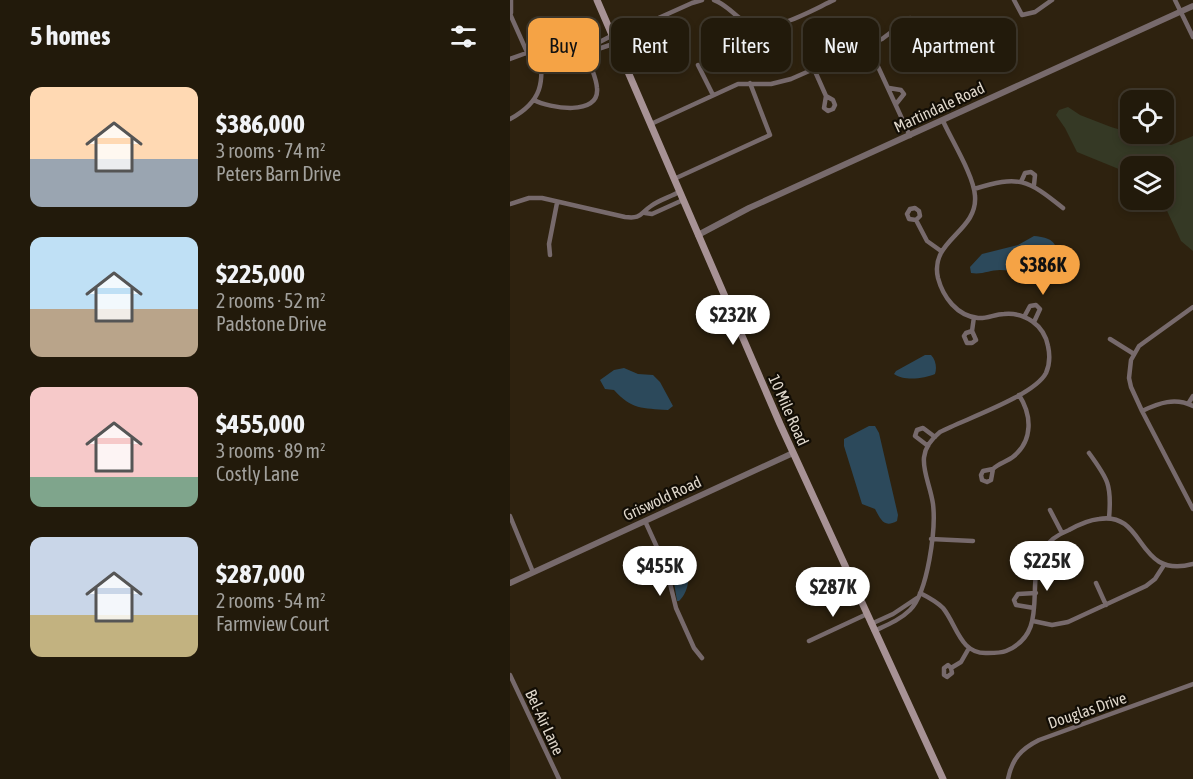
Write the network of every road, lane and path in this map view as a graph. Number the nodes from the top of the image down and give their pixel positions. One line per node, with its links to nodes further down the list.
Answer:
1 (511, 0): 11 (street)
2 (597, 0): 13 (main road, 10 Mile Road)
3 (702, 0): 12 (street)
4 (717, 0): 5 (street)
5 (834, 0)
6 (1014, 0): 7 (street)
7 (1052, 0)
8 (1175, 0): 10 (street)
9 (1193, 6): 10 (street, Martindale Road)
10 (1180, 12): 14 (street); 31 (street, Martindale Road)
11 (510, 13): 15 (street)
12 (660, 18)
13 (611, 32)
14 (1193, 37)
15 (527, 52): 16 (street)
16 (510, 59)
17 (698, 65): 26 (street)
18 (879, 68): 25 (street)
19 (541, 72): 28 (street)
20 (592, 72): 28 (street)
21 (628, 72): 32 (main road, 10 Mile Road)
22 (806, 72): 24 (street)
23 (815, 72): 27 (street)
24 (750, 83): 26 (street); 34 (street)
25 (889, 88): 29 (street); 29 (street)
26 (712, 95): 32 (street)
27 (826, 96)
28 (534, 100): 30 (street)
29 (896, 104): 33 (street)
30 (510, 119)
31 (943, 121): 33 (street, Martindale Road); 37 (street)
32 (651, 124): 34 (main road, 10 Mile Road)
33 (910, 136): 45 (street, Martindale Road)
34 (674, 179): 38 (main road, 10 Mile Road)
35 (1021, 182): 36 (street); 36 (street); 37 (street)
36 (1034, 185): 42 (street)
37 (974, 189): 46 (street)
38 (679, 192): 39 (main road, 10 Mile Road); 43 (street)
39 (683, 200): 43 (street); 45 (main road, 10 Mile Road)
40 (556, 203): 41 (street); 43 (street); 47 (street)
41 (510, 204)
42 (1063, 208)
43 (645, 213)
44 (916, 220): 46 (street)
45 (698, 235): 61 (main road, 10 Mile Road)
46 (941, 251): 50 (street)
47 (550, 255)
48 (1193, 307): 54 (street)
49 (1024, 316): 50 (street); 51 (street); 51 (street)
50 (974, 317): 52 (street)
51 (1034, 322): 55 (street)
52 (972, 331)
53 (1110, 339): 54 (street)
54 (1134, 354): 58 (street)
55 (1019, 395): 59 (street); 63 (street)
56 (1193, 396): 57 (street)
57 (1191, 405): 58 (street)
58 (1142, 411): 64 (street)
59 (934, 436): 60 (street); 60 (street)
60 (928, 446): 70 (street)
61 (793, 453): 68 (street, Griswold Road); 81 (main road, 10 Mile Road)
62 (1089, 453): 67 (street)
63 (993, 469)
64 (1193, 509)
65 (1050, 510): 69 (street)
66 (510, 516): 74 (street)
67 (1109, 518): 69 (street); 73 (street)
68 (645, 521): 74 (street, Griswold Road); 87 (street)
69 (1062, 533): 77 (street)
70 (931, 539): 71 (street); 78 (street)
71 (973, 541)
72 (1193, 564): 73 (street)
73 (1164, 565): 79 (street)
74 (533, 572): 75 (street, Griswold Road)
75 (510, 583)
76 (1096, 583): 79 (street)
77 (1035, 593): 80 (street); 80 (street)
78 (918, 596): 83 (street); 84 (street); 86 (street)
79 (1106, 604): 82 (street)
80 (1034, 608): 82 (street)
81 (867, 614): 83 (main road, 10 Mile Road); 85 (street)
82 (1033, 621): 86 (street)
83 (871, 624): 84 (main road, 10 Mile Road)
84 (874, 631): 92 (main road, 10 Mile Road)
85 (809, 641)
86 (969, 648): 88 (street)
87 (702, 658)
88 (951, 668)
89 (510, 675): 91 (street, Bel-Air Lane)
90 (1193, 684): 93 (street, Douglas Drive)
91 (559, 779)
92 (943, 779)
93 (1008, 779)

